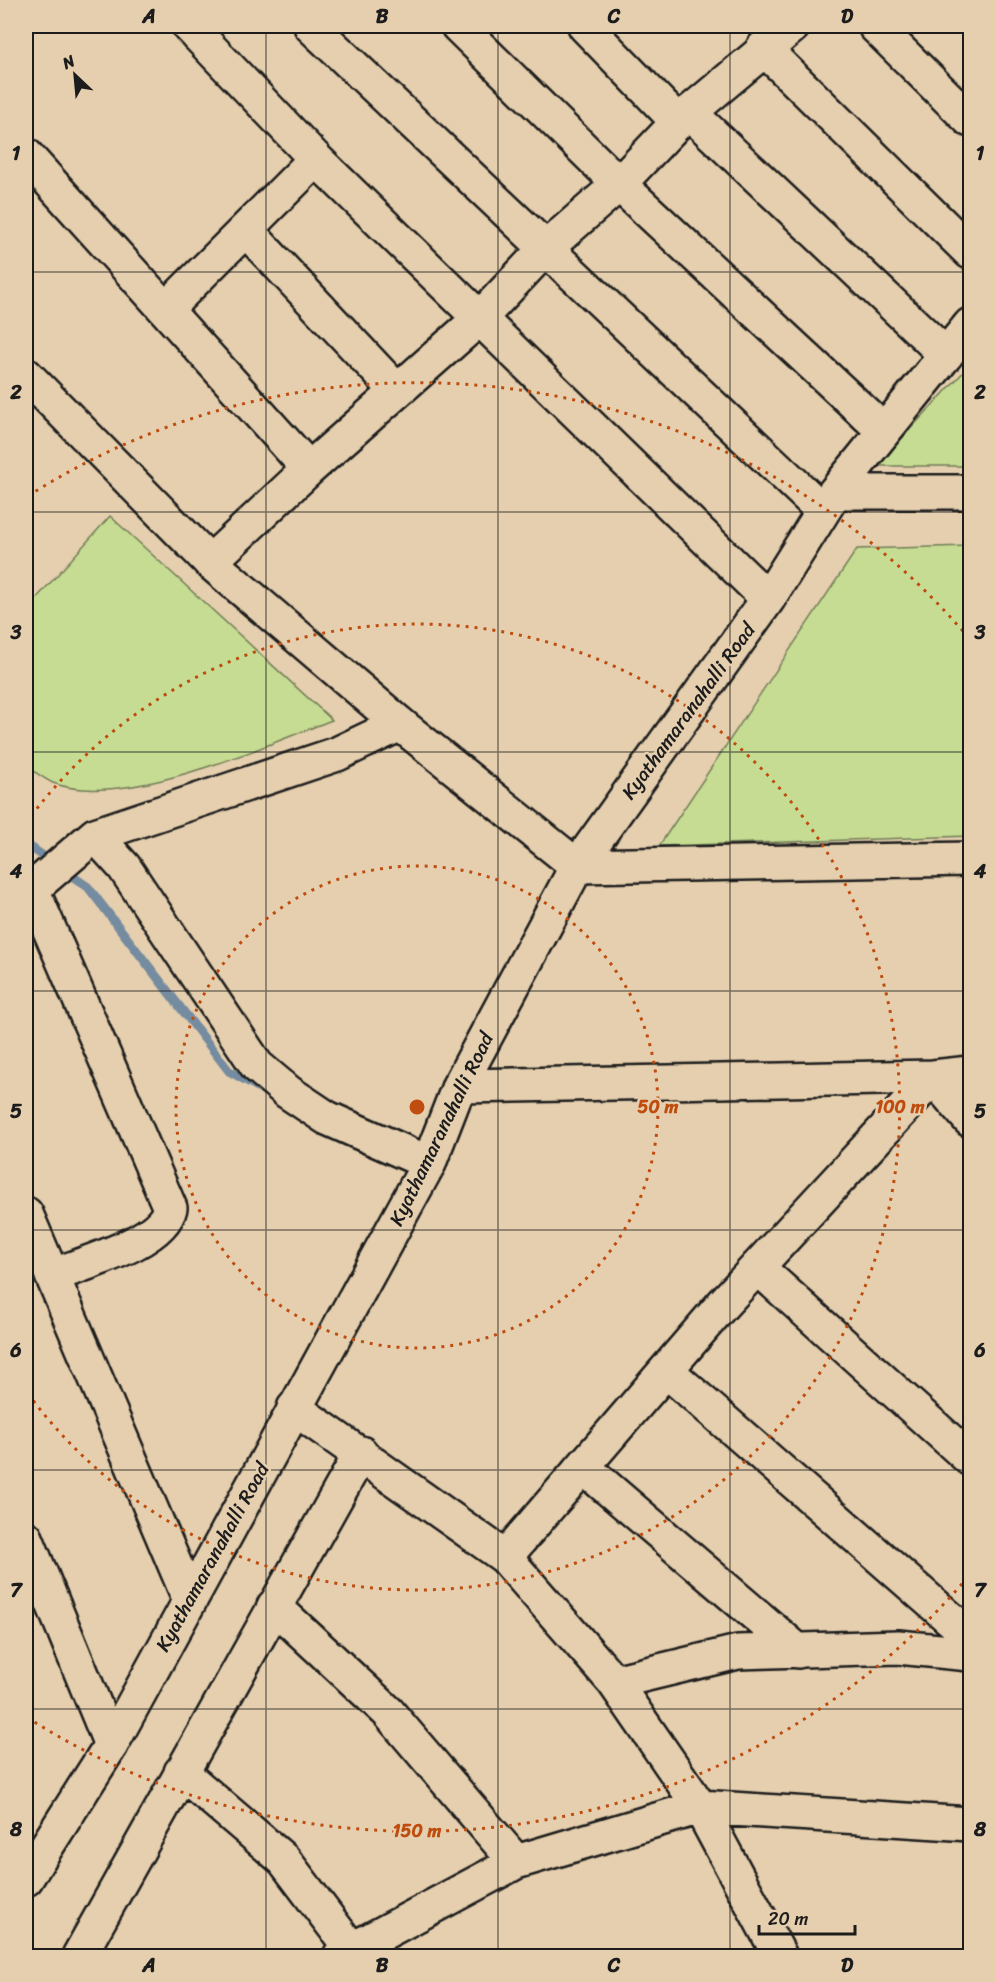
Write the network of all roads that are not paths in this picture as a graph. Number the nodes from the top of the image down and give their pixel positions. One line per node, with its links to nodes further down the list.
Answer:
1 (189, 26): 11 (street)
2 (311, 26): 14 (street)
3 (458, 26): 12 (street)
4 (585, 26): 9 (street)
5 (793, 26): 7 (street)
6 (875, 26): 8 (street)
7 (763, 48): 9 (street); 15 (street)
8 (967, 110)
9 (684, 117): 12 (street); 19 (street)
10 (26, 155): 16 (street)
11 (316, 159): 13 (street); 17 (street)
12 (619, 184): 14 (street); 22 (street)
13 (246, 231): 16 (street); 21 (street)
14 (545, 249): 17 (street); 25 (street)
15 (970, 252)
16 (166, 309): 23 (street)
17 (480, 318): 21 (street); 27 (street)
18 (970, 325): 19 (street, Kyathamaranahalli Road)
19 (946, 355): 22 (street, Kyathamaranahalli Road)
20 (26, 375): 26 (street)
21 (397, 391): 23 (street)
22 (884, 431): 25 (street, Kyathamaranahalli Road)
23 (309, 469): 26 (street)
24 (970, 492): 25 (street)
25 (829, 501): 27 (street, Kyathamaranahalli Road)
26 (210, 562): 28 (street)
27 (768, 599): 31 (street, Kyathamaranahalli Road)
28 (400, 724): 29 (street); 31 (street)
29 (95, 835): 32 (street); 37 (street)
30 (970, 859): 31 (street)
31 (577, 866): 35 (street, Kyathamaranahalli Road)
32 (43, 879): 40 (street)
33 (970, 1073): 34 (street)
34 (933, 1077): 35 (street); 36 (street); 39 (street)
35 (459, 1086): 37 (street, Kyathamaranahalli Road)
36 (970, 1120)
37 (429, 1163): 42 (street, Kyathamaranahalli Road)
38 (26, 1214): 40 (street)
39 (757, 1267): 41 (street); 44 (street)
40 (52, 1275): 48 (street)
41 (667, 1371): 45 (street); 50 (street)
42 (294, 1408): 43 (street); 48 (street, Kyathamaranahalli Road)
43 (361, 1453): 47 (street); 49 (street)
44 (970, 1460)
45 (583, 1467): 47 (street); 51 (street)
46 (26, 1538): 54 (street)
47 (505, 1557): 53 (street)
48 (189, 1598): 54 (street, Kyathamaranahalli Road)
49 (274, 1606): 55 (street); 58 (street)
50 (970, 1636)
51 (798, 1651): 52 (street); 53 (street)
52 (970, 1654)
53 (614, 1682): 56 (street)
54 (111, 1744): 59 (street, Kyathamaranahalli Road)
55 (182, 1772): 60 (street); 61 (street)
56 (700, 1808): 57 (street); 58 (street); 62 (street)
57 (970, 1824)
58 (516, 1862): 61 (street)
59 (26, 1879)
60 (88, 1952)
61 (346, 1953)
62 (780, 1956)

